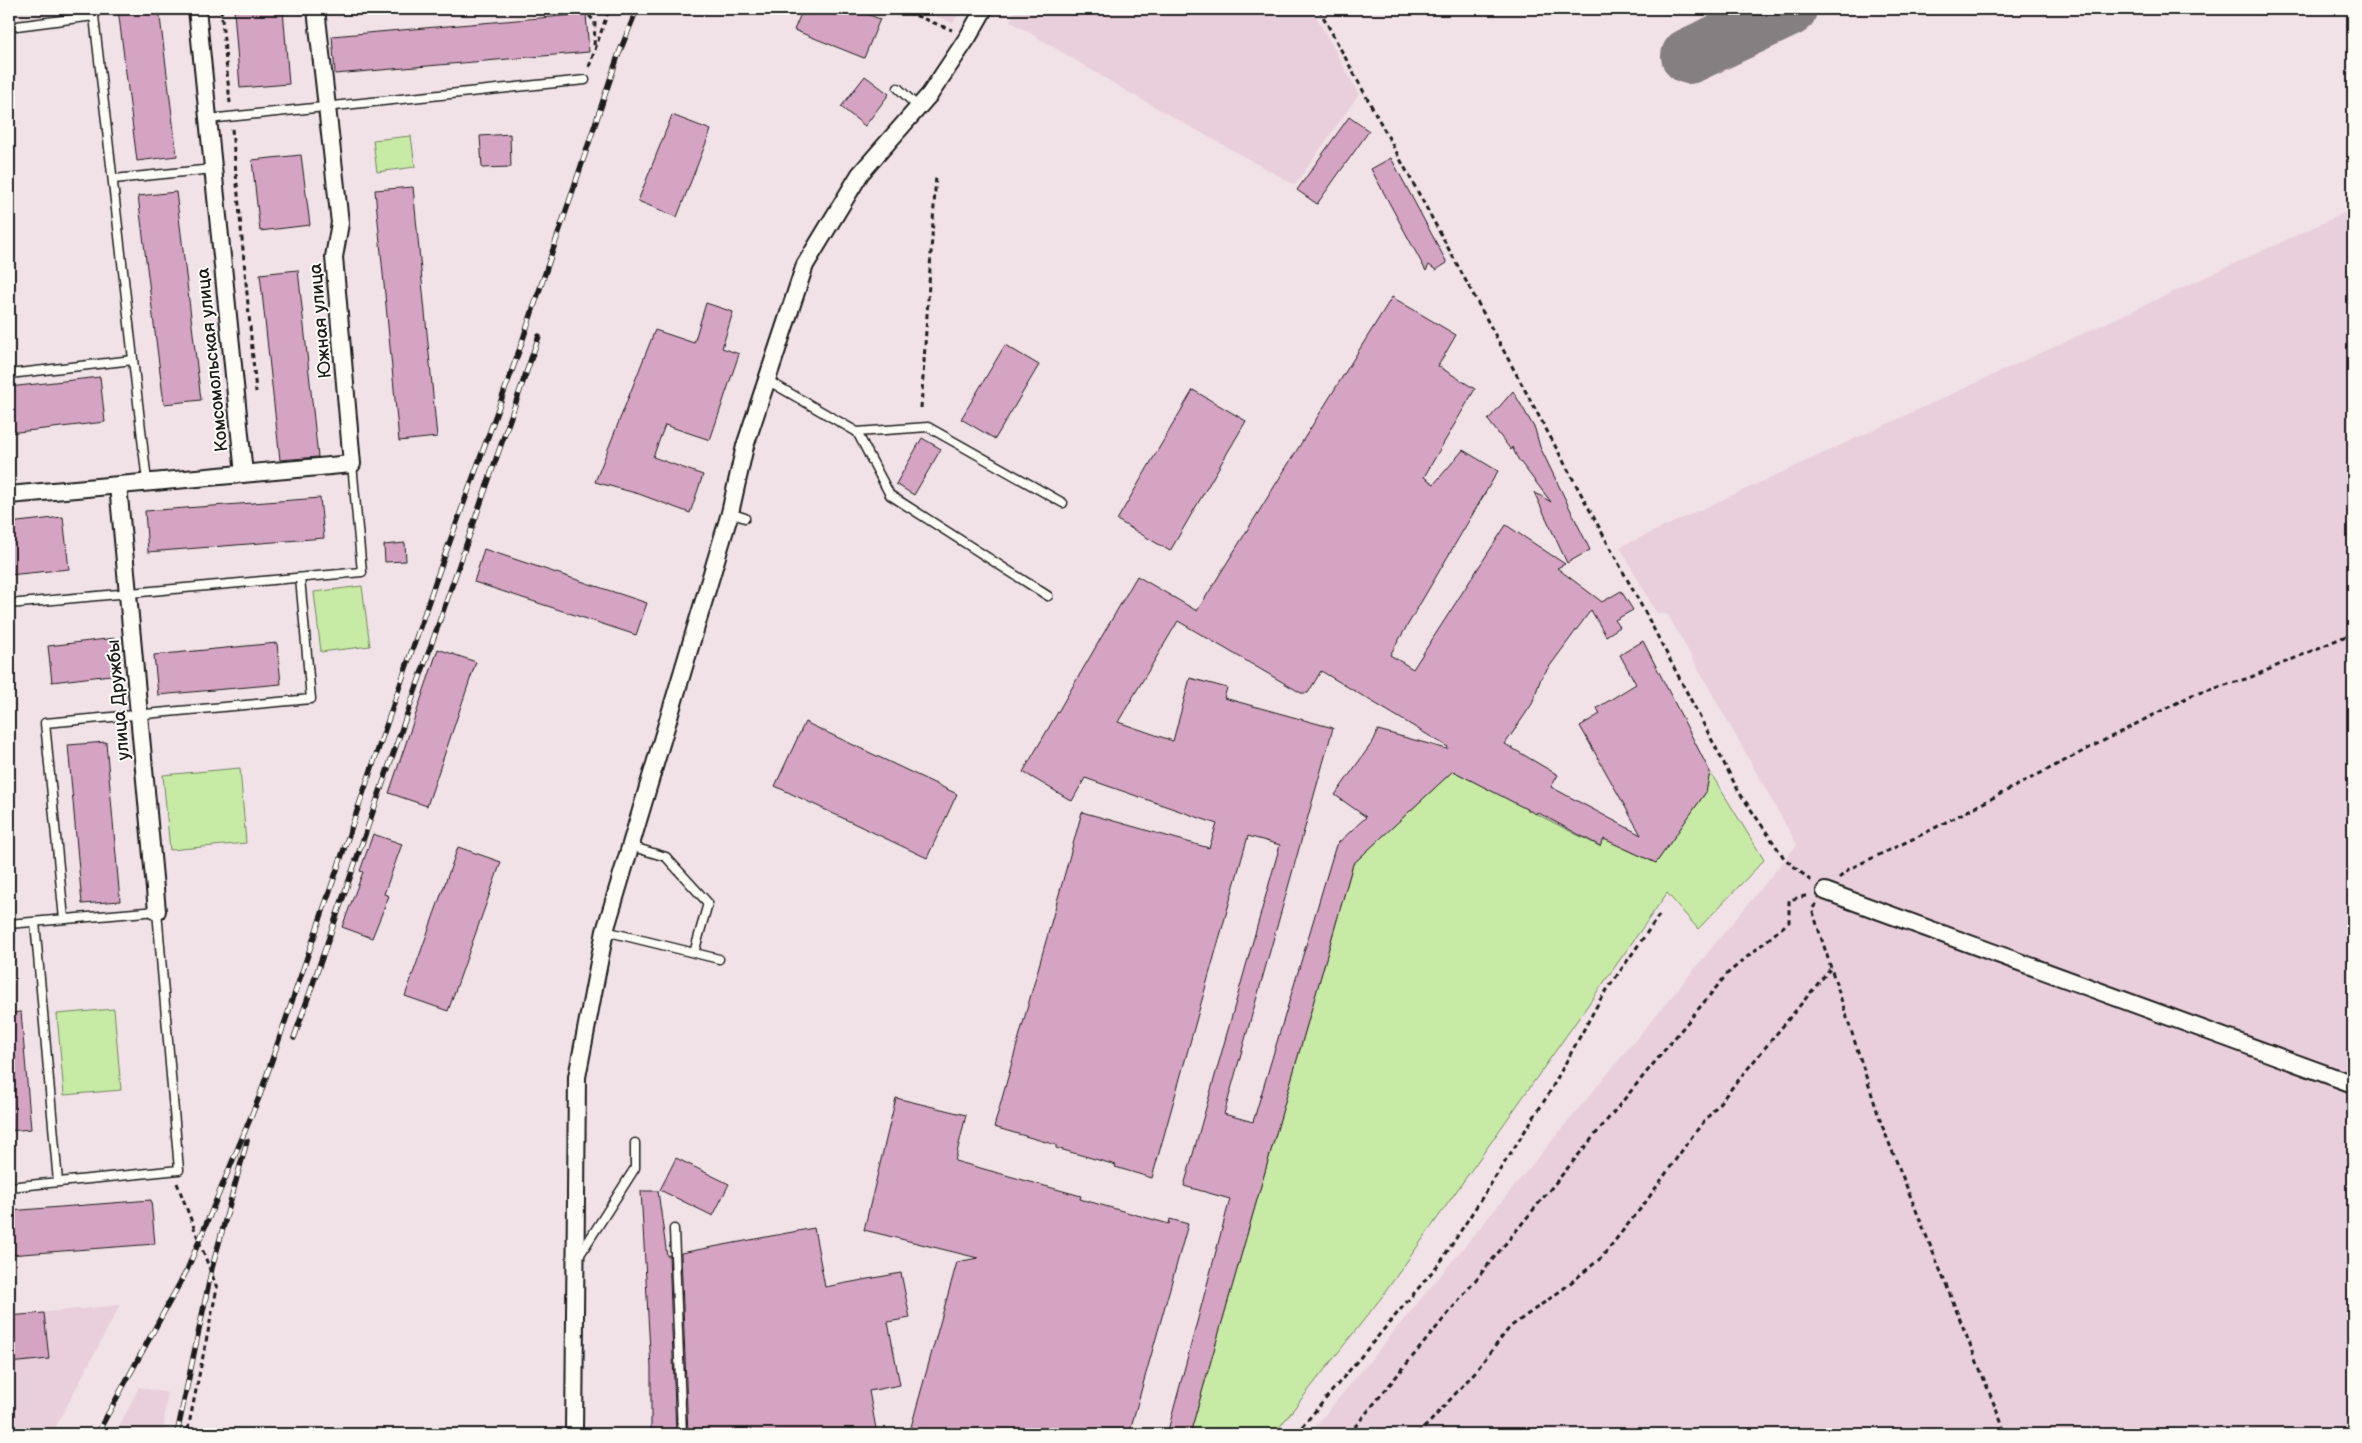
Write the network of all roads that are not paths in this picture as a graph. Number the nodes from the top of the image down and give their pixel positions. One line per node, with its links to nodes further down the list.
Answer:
1 (197, 9): 9 (street, Комсомольская улица)
2 (316, 9): 7 (street, Южная улица)
3 (984, 9): 8 (street)
4 (9, 26): 11 (lane)
5 (585, 80): 7 (lane)
6 (898, 88): 8 (lane)
7 (327, 107): 9 (lane); 16 (street, Южная улица)
8 (919, 108): 14 (street)
9 (208, 119): 10 (street, Комсомольская улица)
10 (213, 169): 11 (lane); 17 (street, Комсомольская улица)
11 (114, 179): 12 (lane)
12 (133, 360): 13 (lane); 18 (lane)
13 (9, 374)
14 (767, 380): 15 (lane); 27 (street)
15 (856, 432): 21 (lane); 24 (lane)
16 (352, 464): 17 (street); 22 (lane)
17 (244, 474): 18 (street, Комсомольская улица)
18 (146, 482): 19 (street, Комсомольская улица)
19 (118, 485): 20 (street, Комсомольская улица); 23 (street, улица Дружбы)
20 (9, 495)
21 (1064, 503)
22 (300, 578): 23 (lane); 26 (lane)
23 (128, 593): 25 (lane); 26 (street, улица Дружбы)
24 (1048, 596)
25 (9, 604)
26 (139, 715): 29 (street, улица Дружбы); 30 (lane)
27 (630, 846): 33 (street); 34 (lane)
28 (1825, 891): 36 (street)
29 (157, 911): 30 (lane); 38 (lane)
30 (64, 919): 31 (lane)
31 (35, 922): 32 (lane); 38 (lane)
32 (9, 924)
33 (604, 931): 34 (lane); 41 (street)
34 (694, 953): 35 (lane)
35 (719, 959)
36 (2353, 1084)
37 (635, 1143): 41 (lane)
38 (58, 1182): 39 (lane)
39 (9, 1187)
40 (674, 1229): 43 (lane)
41 (574, 1264): 42 (street)
42 (574, 1434)
43 (682, 1434)

